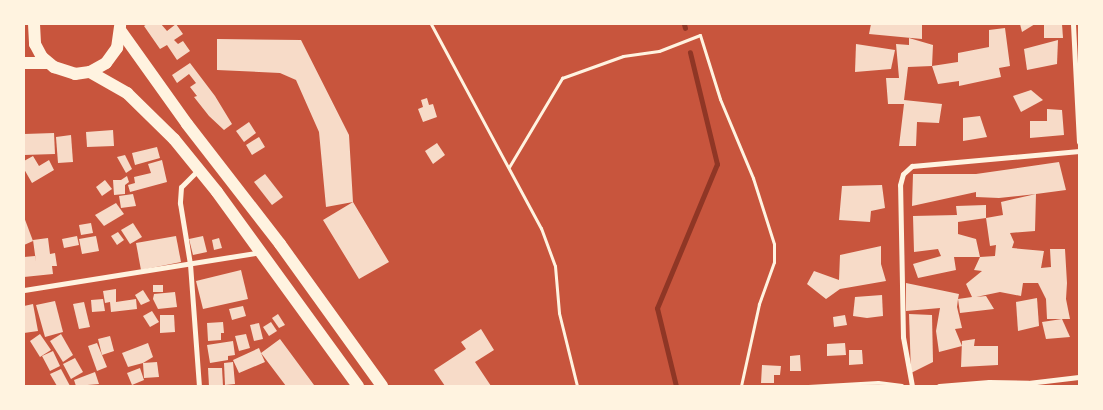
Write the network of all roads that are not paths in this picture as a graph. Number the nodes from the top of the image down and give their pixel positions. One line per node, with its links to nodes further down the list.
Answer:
1 (32, 24): 4 (main road); 6 (main road)
2 (1072, 24): 8 (street)
3 (120, 27): 7 (main road); 17 (main road)
4 (24, 30)
5 (24, 63): 6 (main road)
6 (48, 63): 7 (main road)
7 (90, 72): 10 (main road)
8 (1079, 142)
9 (1079, 152): 18 (street)
10 (198, 169): 11 (main road); 12 (street)
11 (261, 252): 12 (street); 16 (main road)
12 (190, 264): 13 (street); 15 (street)
13 (24, 290)
14 (1079, 377): 19 (street)
15 (199, 386)
16 (358, 386)
17 (382, 386)
18 (912, 386)
19 (939, 386)

